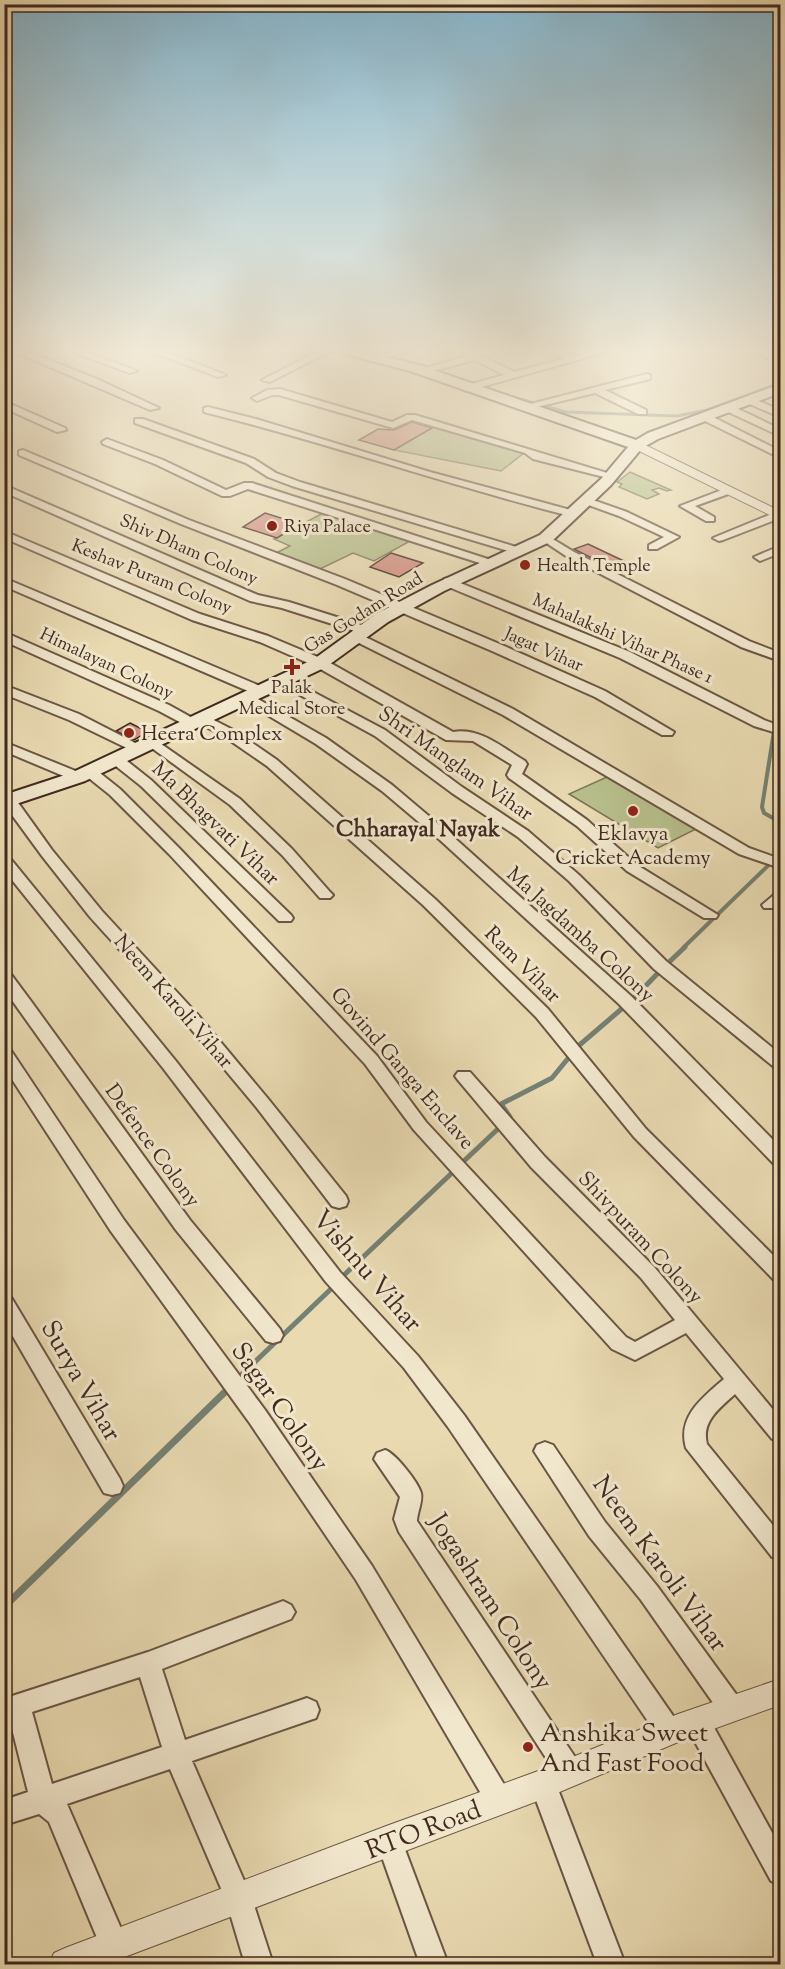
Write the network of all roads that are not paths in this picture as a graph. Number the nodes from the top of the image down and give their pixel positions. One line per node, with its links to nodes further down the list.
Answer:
1 (106, 442): 25 (street)
2 (197, 442): 23 (street)
3 (321, 442): 15 (street)
4 (497, 442): 11 (street)
5 (628, 442): 8 (main road)
6 (644, 442): 8 (main road)
7 (754, 442): 10 (street)
8 (636, 445): 11 (main road, Gas Godam Road); 13 (street)
9 (23, 453): 28 (street, Jagat Vihar)
10 (780, 455)
11 (612, 476): 14 (main road, Gas Godam Road)
12 (4, 488): 29 (street, Shiv Dham Colony)
13 (727, 491): 16 (street); 17 (street)
14 (587, 501): 15 (main road, Gas Godam Road); 21 (street)
15 (574, 514): 19 (main road, Gas Godam Road)
16 (779, 516): 20 (street)
17 (710, 519)
18 (4, 534): 32 (street, Keshav Puram Colony)
19 (546, 538): 23 (main road, Gas Godam Road); 31 (street)
20 (719, 538)
21 (653, 547)
22 (780, 549): 24 (street)
23 (519, 551): 25 (main road, Gas Godam Road)
24 (760, 556)
25 (490, 563): 27 (main road, Gas Godam Road)
26 (4, 581): 35 (street, Ma Jagdamba Colony)
27 (448, 582): 28 (main road, Gas Godam Road); 37 (street, Mahalakshi Vihar Phase 1)
28 (401, 608): 29 (main road, Gas Godam Road); 38 (street, Jagat Vihar)
29 (360, 634): 32 (main road, Gas Godam Road); 45 (street, Shiv Dham Colony)
30 (4, 636): 36 (street, Himalayan Colony)
31 (780, 657)
32 (320, 663): 33 (main road, Gas Godam Road); 47 (street, Keshav Puram Colony)
33 (285, 681): 35 (main road, Gas Godam Road); 51 (street, Shri Manglam Vihar)
34 (4, 689): 40 (street)
35 (255, 695): 36 (main road, Gas Godam Road); 53 (street, Ma Jagdamba Colony)
36 (199, 722): 40 (main road, Gas Godam Road); 55 (street, Ram Vihar)
37 (780, 730)
38 (667, 732)
39 (4, 746): 42 (street)
40 (147, 746): 41 (main road, Gas Godam Road); 46 (street)
41 (117, 760): 42 (main road, Gas Godam Road); 48 (street, Ma Bhagvati Vihar)
42 (84, 775): 43 (main road, Gas Godam Road); 57 (street, Govind Ganga Enclave)
43 (7, 801): 54 (street, Neem Karoli Vihar)
44 (4, 860): 70 (street, Vishnu Vihar)
45 (777, 862)
46 (325, 895)
47 (710, 915)
48 (285, 918)
49 (4, 977): 58 (street, Defence Colony)
50 (4, 1053): 75 (street, Sagar Colony)
51 (780, 1063)
52 (464, 1076): 57 (street, Shivpuram Colony)
53 (780, 1158)
54 (339, 1201)
55 (780, 1274)
56 (4, 1302): 63 (street, Surya Vihar)
57 (688, 1322): 59 (street, Shivpuram Colony)
58 (273, 1335)
59 (737, 1380): 60 (street, Shivpuram Colony); 64 (street)
60 (780, 1433)
61 (544, 1451): 68 (street, Neem Karoli Vihar)
62 (385, 1459): 72 (street, Jogashram Colony)
63 (112, 1486)
64 (780, 1550)
65 (283, 1612): 66 (street)
66 (148, 1664): 71 (street); 74 (street)
67 (780, 1692): 68 (street, RTO Road)
68 (732, 1709): 70 (street, RTO Road)
69 (307, 1710): 71 (street)
70 (683, 1726): 72 (street, RTO Road); 78 (street, Vishnu Vihar)
71 (177, 1755): 74 (street); 79 (street)
72 (570, 1772): 73 (street, RTO Road)
73 (543, 1784): 75 (street, RTO Road); 84 (street)
74 (44, 1800): 76 (street); 80 (street)
75 (499, 1800): 77 (street, RTO Road)
76 (4, 1813)
77 (389, 1840): 79 (street, RTO Road); 83 (street)
78 (780, 1872)
79 (240, 1899): 80 (street, RTO Road); 82 (street)
80 (115, 1947): 81 (street, RTO Road)
81 (68, 1964)
82 (259, 1965)
83 (434, 1965)
84 (611, 1965)

